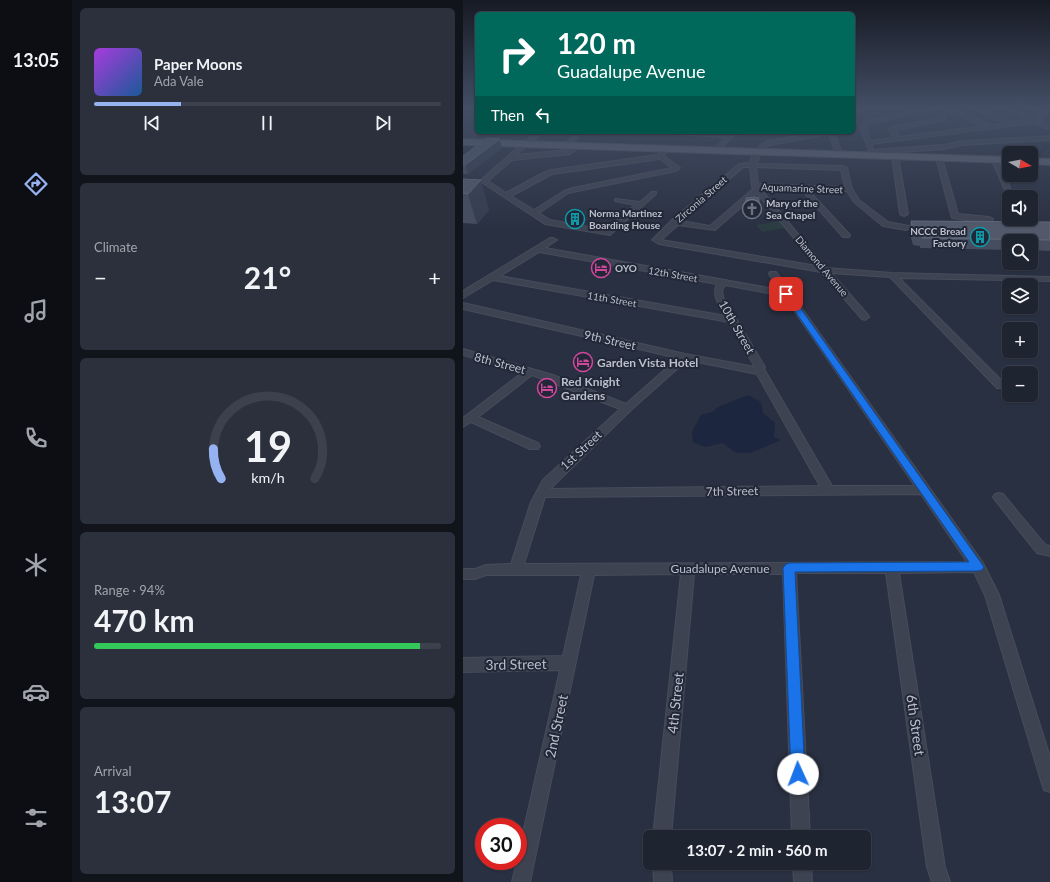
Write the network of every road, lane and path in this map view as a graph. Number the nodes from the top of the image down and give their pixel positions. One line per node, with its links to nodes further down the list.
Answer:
1 (521, 148): 15 (street)
2 (575, 148): 15 (street)
3 (604, 148): 11 (main road)
4 (718, 148): 9 (street)
5 (760, 148): 10 (street)
6 (837, 148): 12 (street)
7 (870, 148): 13 (street)
8 (932, 148): 13 (street)
9 (715, 151): 10 (main road); 11 (main road)
10 (757, 152): 12 (main road); 21 (street)
11 (663, 153): 27 (street); 30 (street)
12 (839, 154): 13 (main road)
13 (871, 154): 14 (main road)
14 (895, 156): 16 (main road); 31 (street)
15 (509, 158): 27 (street)
16 (939, 158): 17 (main road); 32 (street)
17 (995, 160): 18 (main road); 25 (street)
18 (1002, 160)
19 (1038, 161): 20 (main road)
20 (1050, 162)
21 (753, 165): 22 (street); 24 (street, Zirconia Street); 33 (street, Zirconia Street)
22 (756, 188): 23 (street, Aquamarine Street); 33 (street); 38 (street, Diamond Avenue)
23 (803, 188): 24 (street, Aquamarine Street); 35 (street)
24 (849, 189): 34 (street)
25 (1008, 190)
26 (654, 193): 29 (street)
27 (507, 195): 30 (street)
28 (617, 200): 29 (street)
29 (641, 204): 30 (street)
30 (534, 213)
31 (904, 214)
32 (989, 219)
33 (675, 222): 38 (street, Zirconia Street)
34 (906, 228)
35 (846, 234)
36 (553, 240): 37 (street)
37 (537, 249): 41 (street); 43 (street, 12th Street)
38 (824, 270): 40 (street); 47 (street, Diamond Avenue)
39 (773, 274): 44 (street)
40 (892, 275): 42 (street); 54 (street)
41 (491, 278): 45 (street); 48 (street, 11th Street)
42 (1050, 279)
43 (722, 282): 44 (street, 12th Street); 48 (street, 10th Street)
44 (786, 294): 59 (street)
45 (463, 295)
46 (463, 306): 50 (street, 9th Street)
47 (865, 317)
48 (732, 320): 52 (street, 10th Street)
49 (468, 354): 51 (street); 53 (street, 8th Street)
50 (685, 357): 52 (street, 9th Street); 55 (street, 1st Street)
51 (463, 361)
52 (759, 370): 58 (street, 10th Street)
53 (531, 371): 55 (street, 8th Street); 56 (street)
54 (1001, 386)
55 (627, 408): 60 (street, 1st Street)
56 (466, 421): 57 (street)
57 (534, 446)
58 (828, 490): 59 (street, 7th Street); 60 (street, 7th Street)
59 (924, 490): 65 (street)
60 (541, 493): 70 (street, 1st Street)
61 (999, 497): 62 (street)
62 (1050, 551)
63 (463, 567): 69 (street, Guadalupe Avenue)
64 (892, 567): 65 (street, Guadalupe Avenue); 66 (street, Guadalupe Avenue); 82 (street, 6th Street)
65 (978, 567): 74 (street)
66 (789, 568): 68 (street, Guadalupe Avenue); 76 (street)
67 (589, 569): 68 (street, Guadalupe Avenue); 70 (street, Guadalupe Avenue); 72 (street, 2nd Street)
68 (688, 569): 75 (street, 4th Street)
69 (486, 570): 70 (street, Guadalupe Avenue); 71 (street, Guadalupe Avenue)
70 (516, 570)
71 (463, 574)
72 (569, 663): 73 (street, 3rd Street); 79 (street, 2nd Street)
73 (463, 665)
74 (1050, 784)
75 (663, 830)
76 (801, 830)
77 (662, 870): 80 (street)
78 (802, 870): 81 (street)
79 (521, 882)
80 (663, 882)
81 (803, 882)
82 (941, 882)

